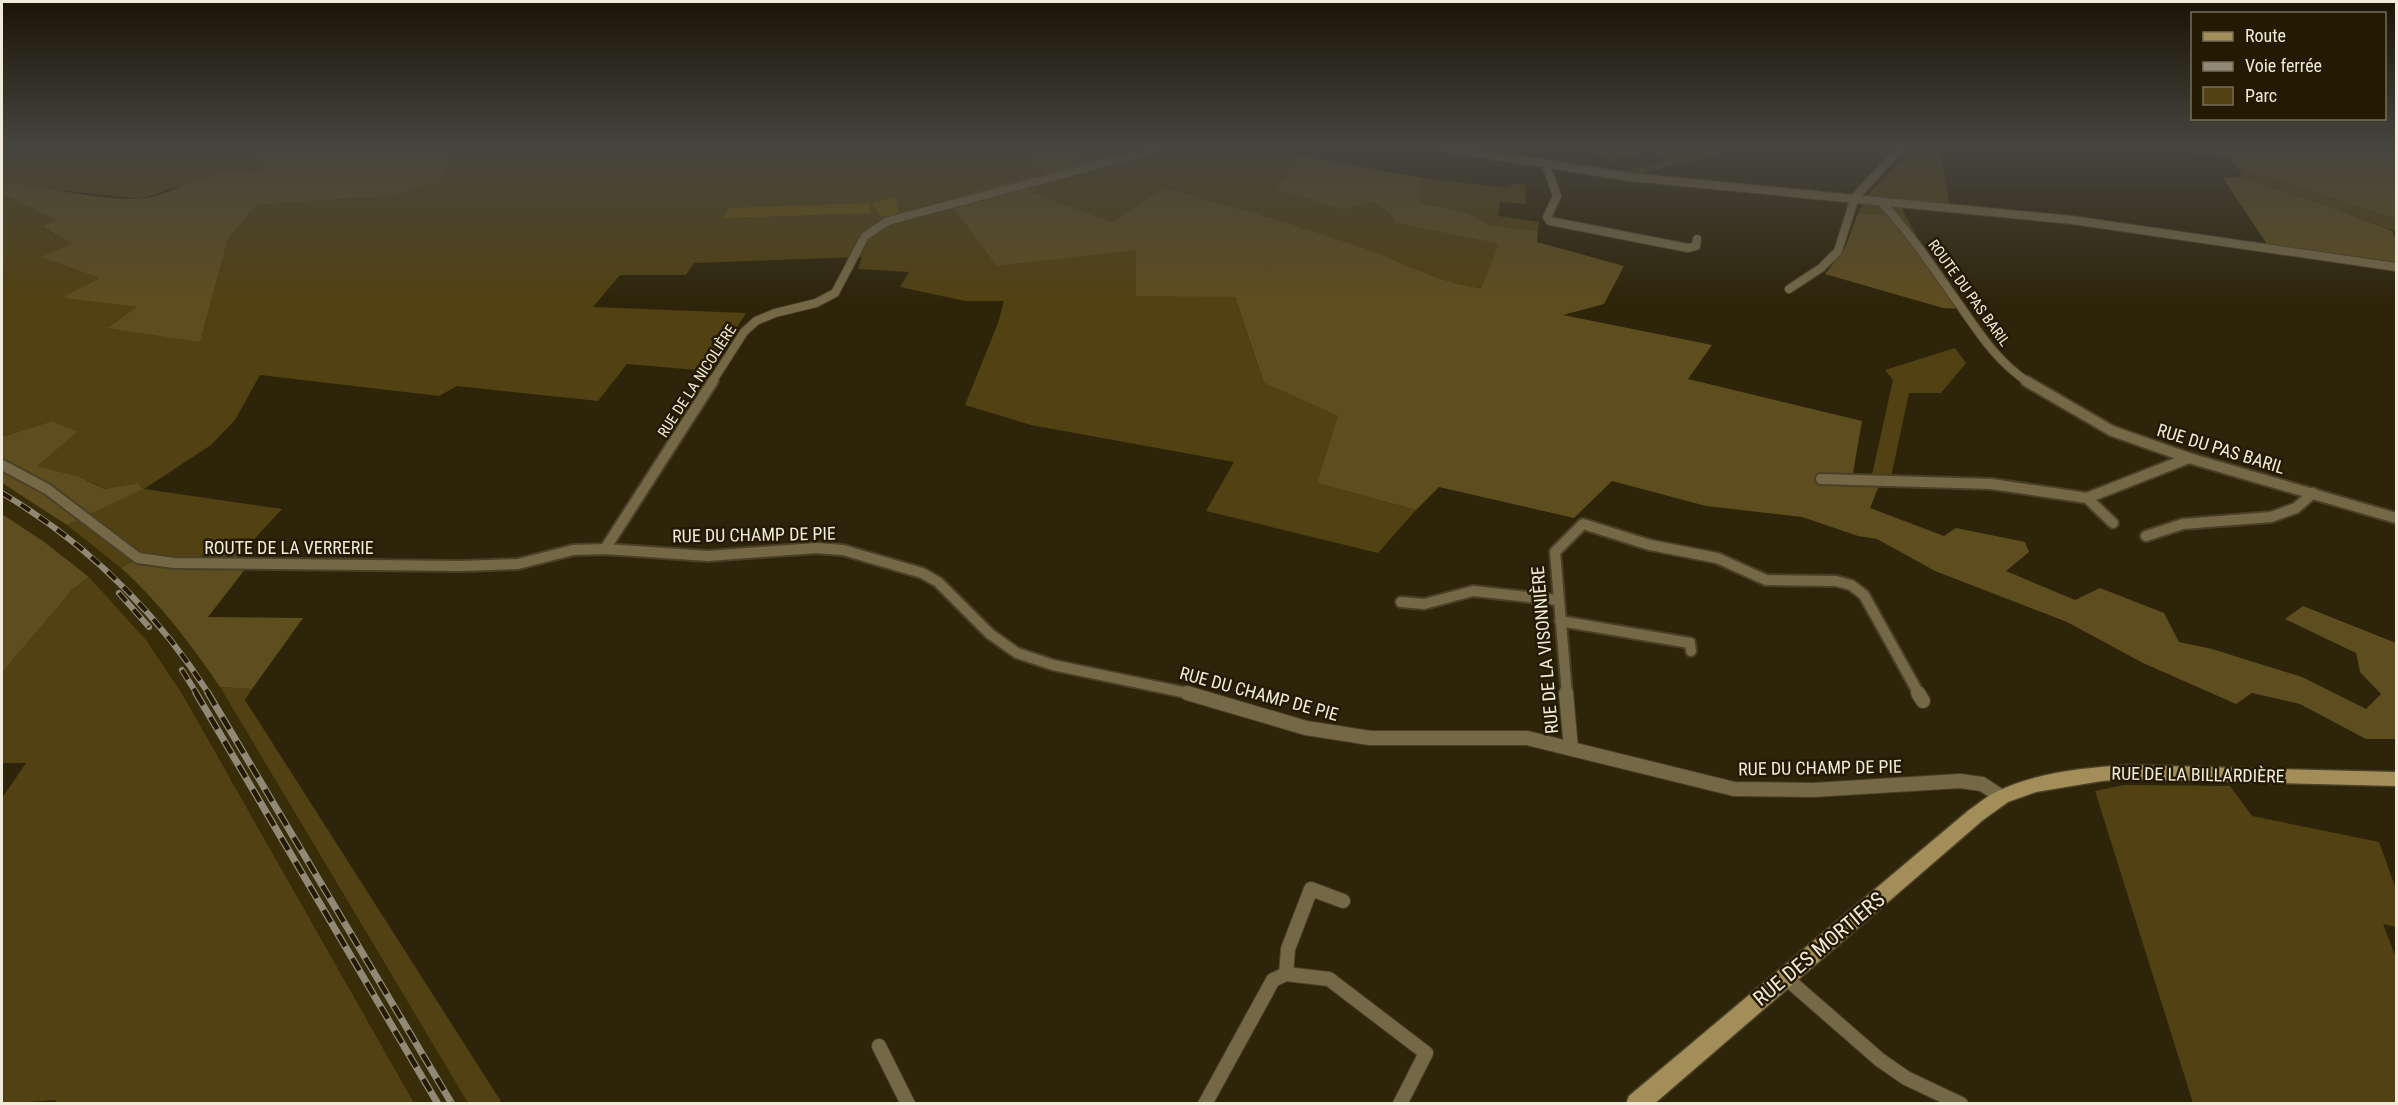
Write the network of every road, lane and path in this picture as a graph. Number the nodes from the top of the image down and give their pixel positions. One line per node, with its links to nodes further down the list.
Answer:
1 (976, 198): 18 (street, RUE DE LA NICOLIÈRE)
2 (1556, 198): 6 (street)
3 (1840, 198): 4 (street)
4 (1855, 199): 5 (street); 8 (street)
5 (1880, 201): 7 (street); 9 (street, ROUTE DU PAS BARIL)
6 (1697, 239)
7 (2397, 267)
8 (1789, 289)
9 (2044, 393): 10 (street, RUE DU PAS BARIL)
10 (2189, 458): 13 (street, RUE DU PAS BARIL); 14 (street)
11 (2, 465): 18 (street, ROUTE DE LA VERRERIE)
12 (1821, 479): 14 (street)
13 (2313, 493): 15 (street, RUE DU PAS BARIL); 17 (street)
14 (2087, 498): 16 (street)
15 (2397, 518)
16 (2113, 523)
17 (2146, 536)
18 (605, 549): 24 (street, RUE DU CHAMP DE PIE)
19 (1557, 600): 20 (street); 21 (street, RUE DE LA VISONNIÈRE); 23 (street, RUE DE LA VISONNIÈRE)
20 (1401, 602)
21 (1560, 621): 22 (street); 24 (street, RUE DE LA VISONNIÈRE)
22 (1691, 651)
23 (1923, 701)
24 (1571, 748): 26 (street, RUE DU CHAMP DE PIE)
25 (2397, 778): 26 (street, RUE DE LA BILLARDIÈRE)
26 (2002, 797): 29 (street, RUE DES MORTIERS)
27 (1343, 901): 28 (street)
28 (1286, 974): 32 (street); 33 (street)
29 (1786, 978): 34 (street, RUE DES MORTIERS); 35 (street)
30 (879, 1046): 31 (street)
31 (908, 1104)
32 (1205, 1104)
33 (1400, 1104)
34 (1637, 1104)
35 (1961, 1104)

